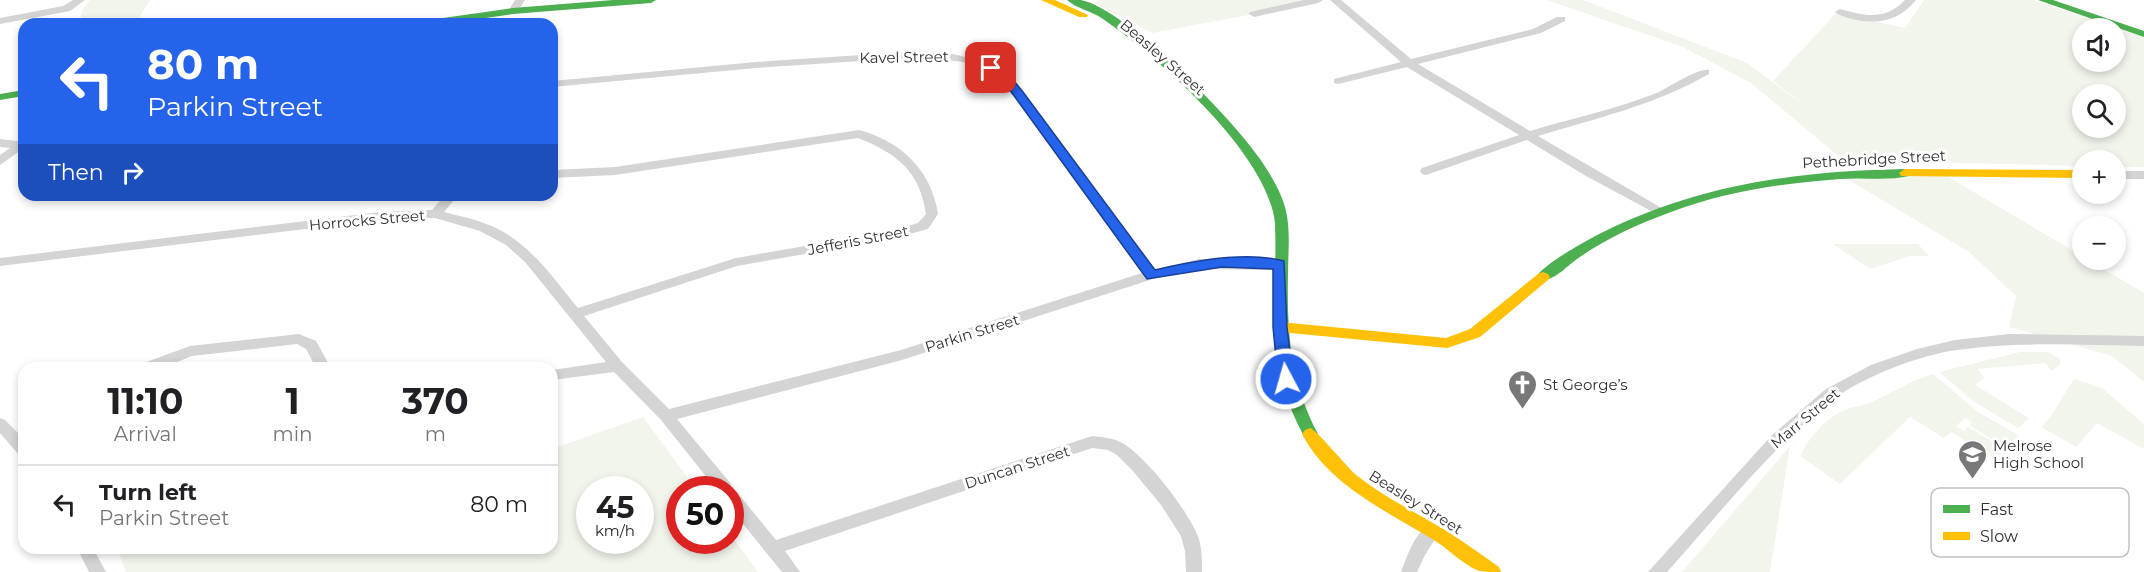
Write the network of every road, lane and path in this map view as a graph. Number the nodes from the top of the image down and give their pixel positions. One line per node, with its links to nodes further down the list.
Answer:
1 (80, 0): 12 (street)
2 (651, 0): 9 (main road)
3 (1046, 0): 26 (main road, Beasley Street)
4 (1072, 0): 26 (main road, Beasley Street)
5 (1318, 0): 11 (street)
6 (1335, 0): 18 (street)
7 (1911, 0): 10 (street)
8 (2043, 0): 17 (main road)
9 (517, 6): 14 (main road)
10 (1840, 12)
11 (1254, 14)
12 (18, 18)
13 (18, 18): 16 (street)
14 (454, 18)
15 (1562, 19): 18 (street)
16 (0, 21)
17 (2144, 34)
18 (1407, 62): 20 (street); 27 (street)
19 (1705, 72): 27 (street)
20 (1338, 81)
21 (558, 83): 42 (street, Kavel Street)
22 (18, 88): 23 (main road)
23 (0, 91)
24 (18, 94): 25 (main road)
25 (0, 97)
26 (1224, 126): 41 (main road, Beasley Street)
27 (1529, 135): 32 (street); 38 (street)
28 (0, 143): 29 (street)
29 (18, 143)
30 (18, 146): 31 (street)
31 (0, 161)
32 (1426, 171)
33 (558, 174): 43 (street, Jefferis Street)
34 (2072, 174): 38 (main road, Pethebridge Street)
35 (2126, 175): 36 (street)
36 (2144, 175)
37 (447, 201): 39 (street)
38 (1659, 210): 44 (main road, Pethebridge Street)
39 (435, 214): 40 (street, Horrocks Street); 43 (street, Horrocks Street)
40 (0, 262)
41 (1279, 265): 42 (street, Parkin Street); 44 (main road, Beasley Street)
42 (1151, 275): 50 (street, Parkin Street)
43 (576, 314): 48 (street, Horrocks Street)
44 (1280, 327): 55 (main road, Beasley Street)
45 (2144, 341): 63 (street, Marr Street)
46 (162, 362): 47 (street)
47 (321, 362)
48 (617, 366): 49 (street); 50 (street, Horrocks Street)
49 (558, 374)
50 (666, 416): 53 (street, Horrocks Street)
51 (0, 424): 52 (street)
52 (18, 439)
53 (714, 476)
54 (744, 512): 56 (street)
55 (1432, 531): 61 (street); 62 (main road, Beasley Street)
56 (773, 548): 59 (street); 60 (street, Duncan Street)
57 (88, 554): 58 (street)
58 (98, 572)
59 (792, 572)
60 (1194, 572)
61 (1409, 572)
62 (1493, 572)
63 (1656, 572)

